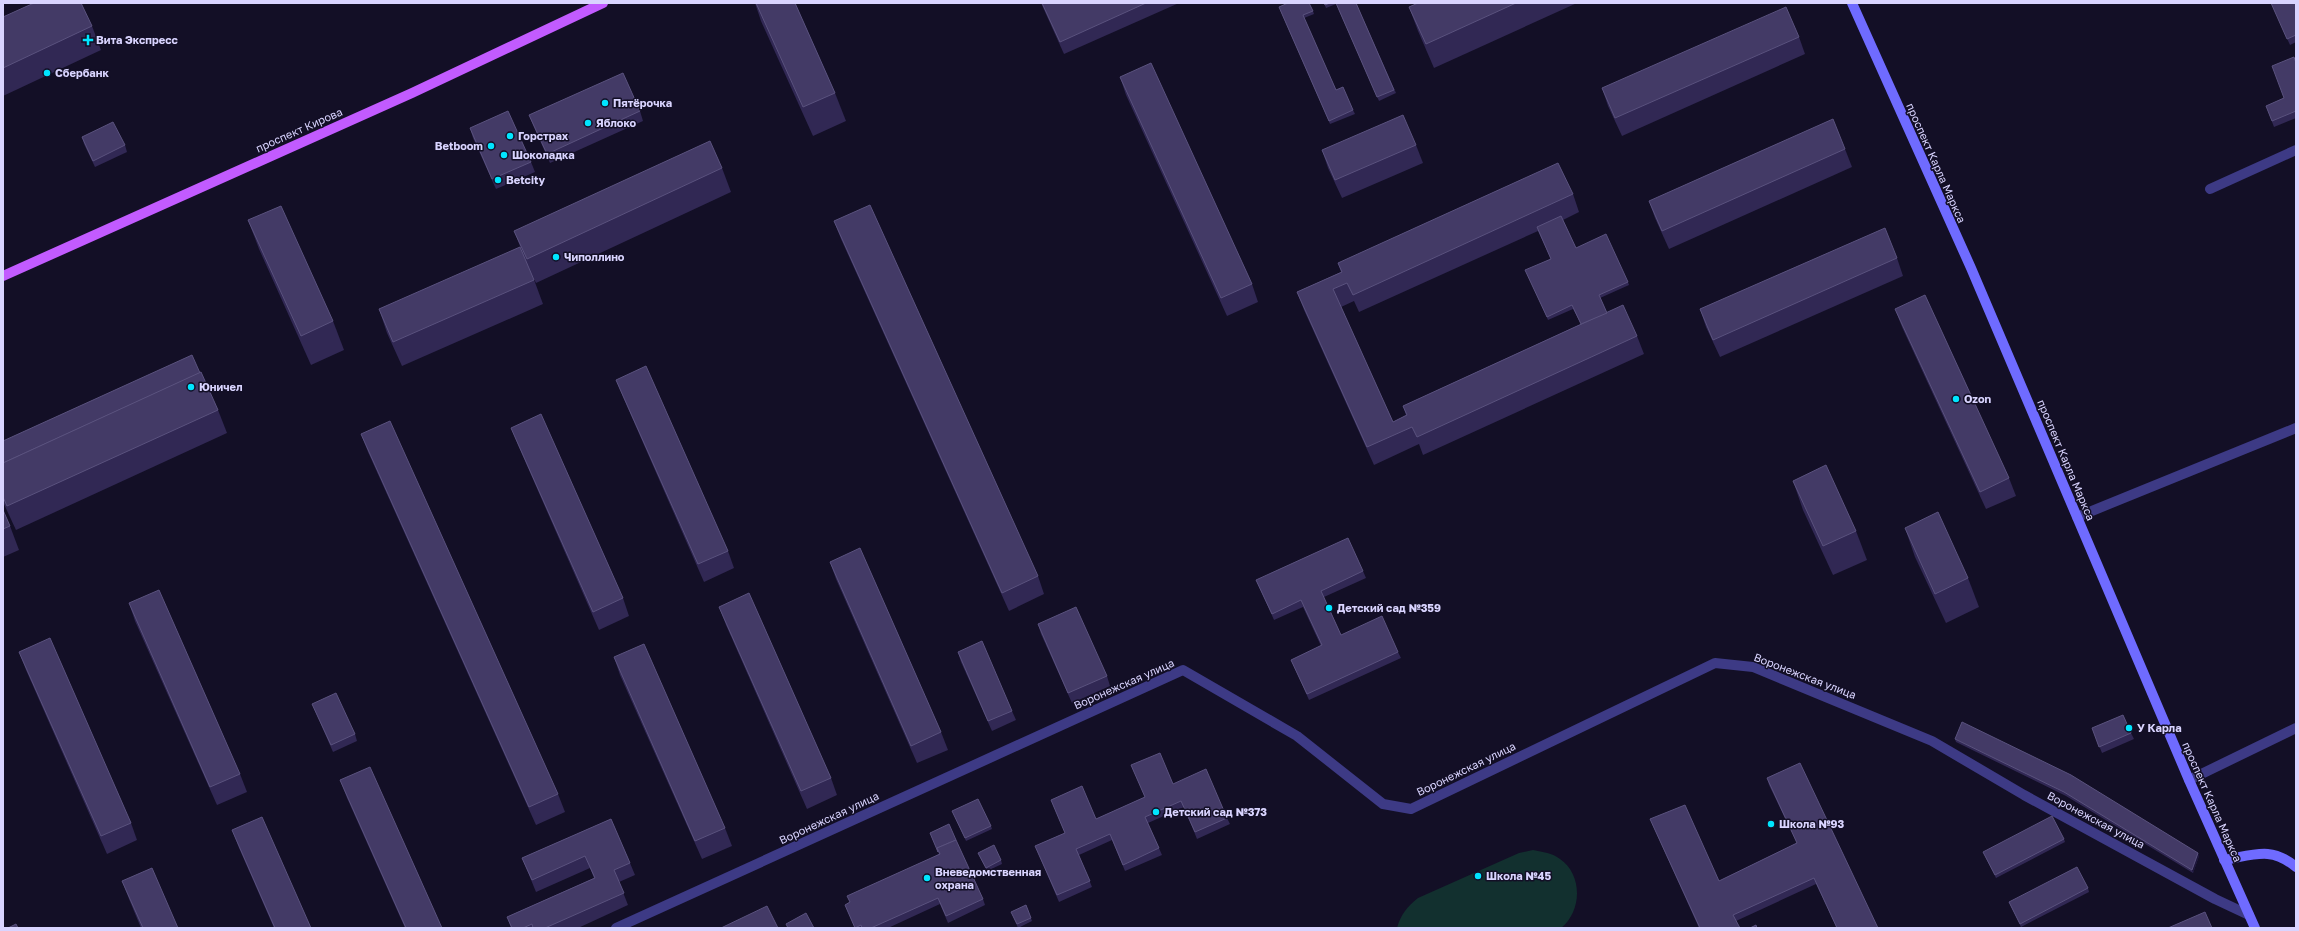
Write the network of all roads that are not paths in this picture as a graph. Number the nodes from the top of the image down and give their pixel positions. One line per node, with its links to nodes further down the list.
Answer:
1 (603, 3): 5 (main road, проспект Кирова)
2 (1852, 3): 7 (street, проспект Карла Маркса)
3 (2296, 150): 4 (street)
4 (2210, 189)
5 (3, 276)
6 (2296, 428): 7 (street)
7 (2077, 517): 9 (street, проспект Карла Маркса)
8 (2296, 728): 9 (street)
9 (2189, 780): 10 (street, проспект Карла Маркса)
10 (2224, 860): 11 (street); 12 (street, проспект Карла Маркса)
11 (2296, 867)
12 (2249, 915): 13 (street, Воронежская улица); 14 (street, проспект Карла Маркса)
13 (616, 928)
14 (2255, 928)

